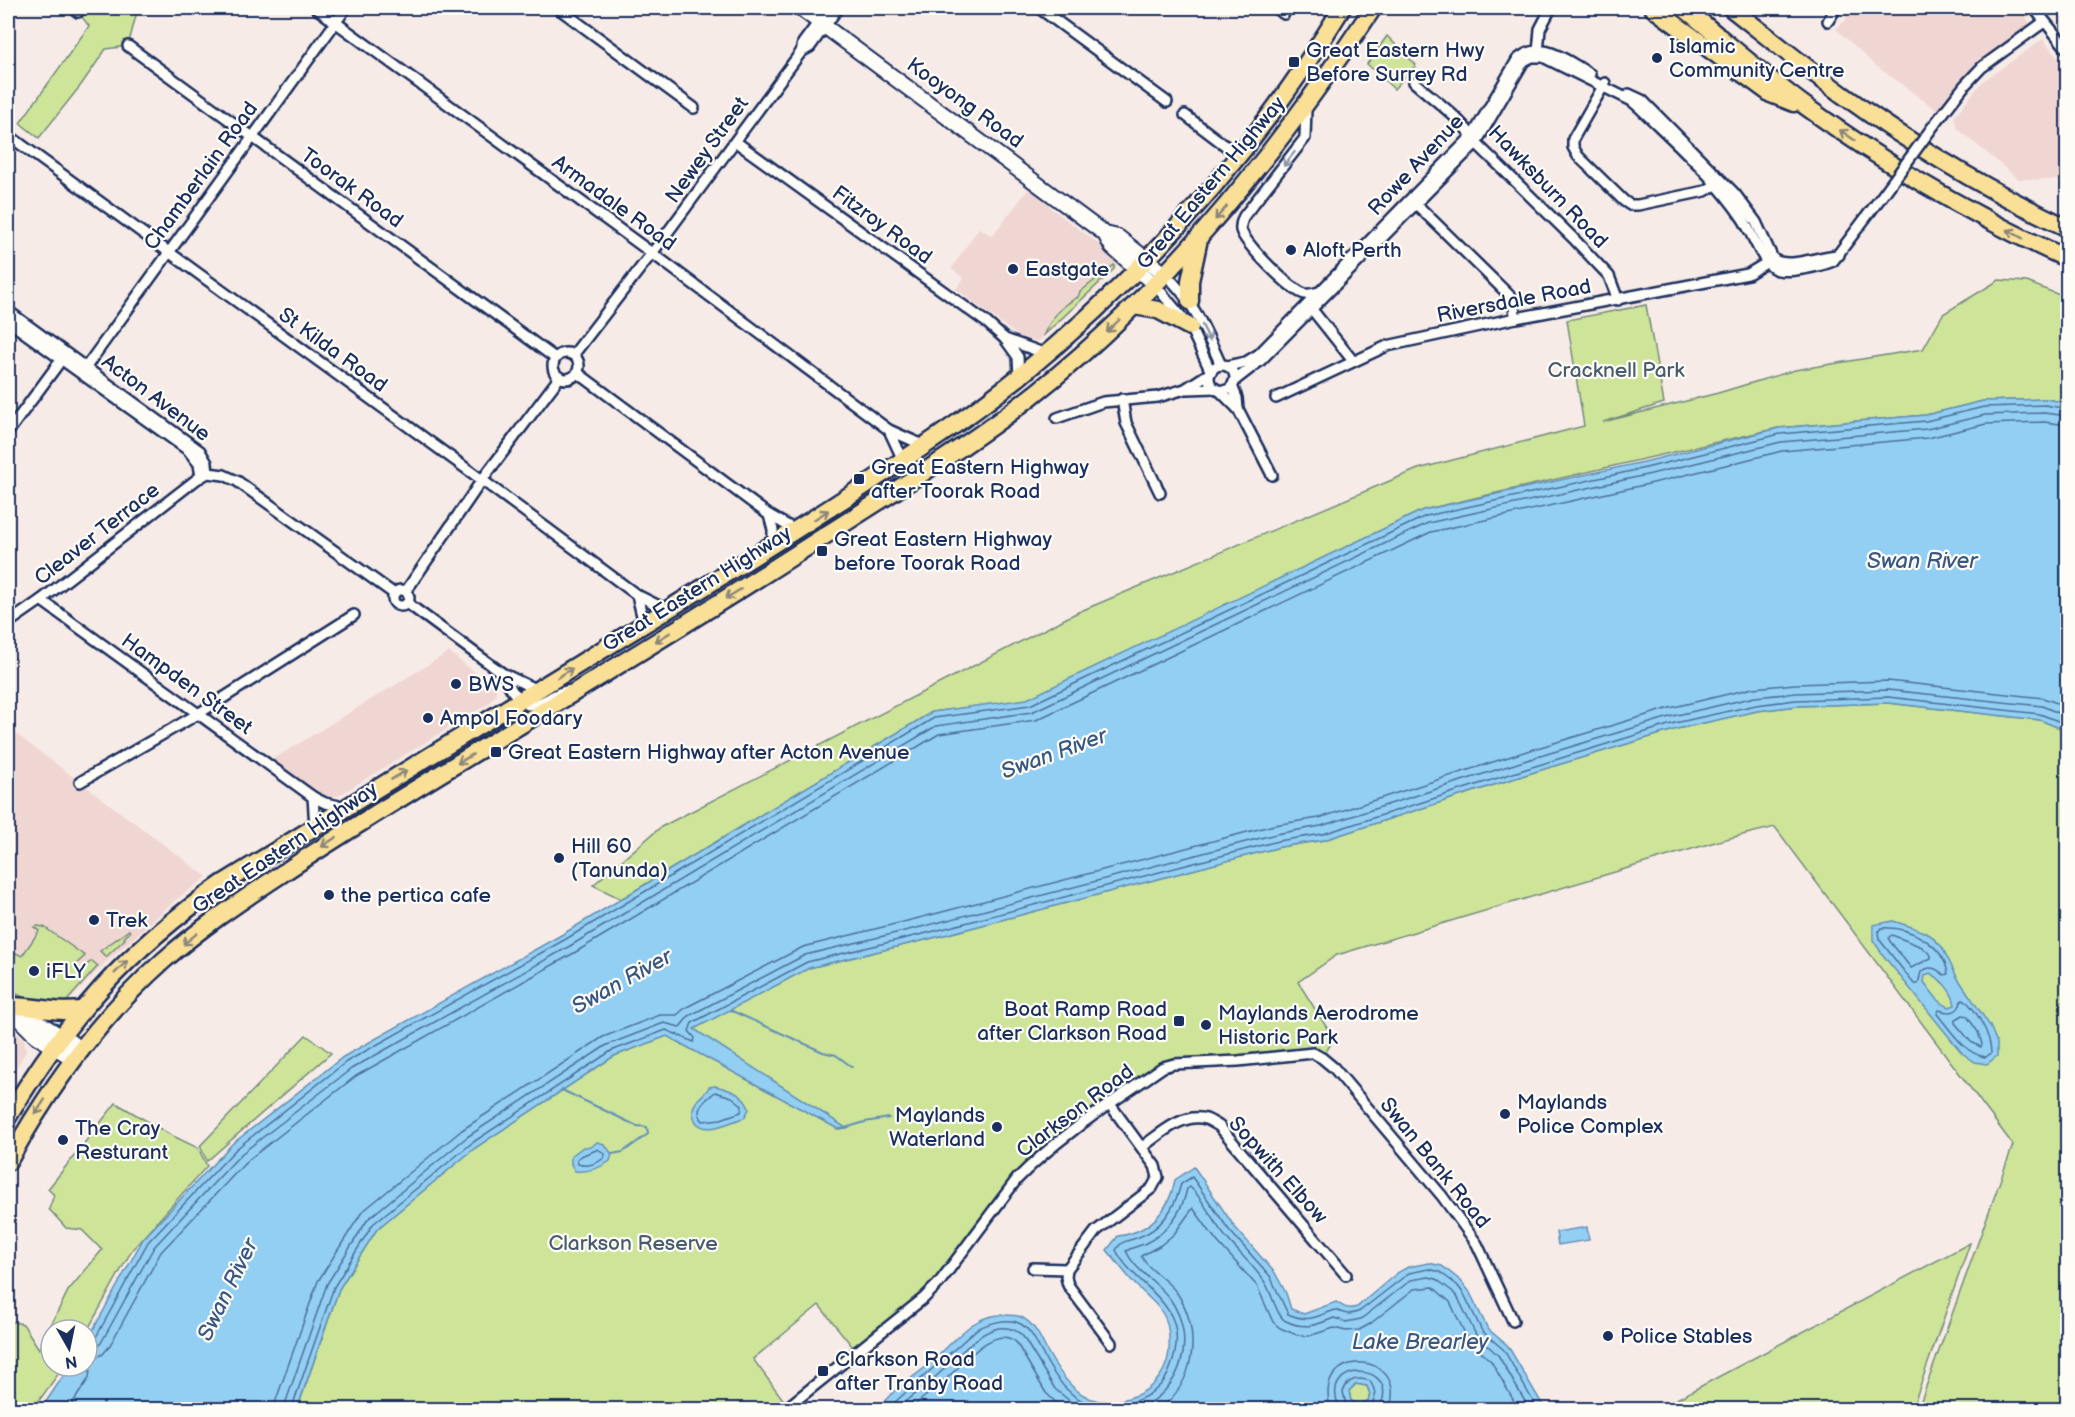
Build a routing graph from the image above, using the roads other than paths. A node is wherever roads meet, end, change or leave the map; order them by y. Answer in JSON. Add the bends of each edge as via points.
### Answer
{"nodes":[{"id":1,"x":316,"y":8,"type":"edge"},
{"id":2,"x":346,"y":8,"type":"edge"},
{"id":3,"x":558,"y":8,"type":"edge"},
{"id":4,"x":800,"y":8,"type":"edge"},
{"id":5,"x":829,"y":8,"type":"edge"},
{"id":6,"x":838,"y":8,"type":"edge"},
{"id":7,"x":1039,"y":8,"type":"edge"},
{"id":8,"x":1275,"y":8,"type":"edge"},
{"id":9,"x":1342,"y":8,"type":"edge"},
{"id":10,"x":1373,"y":8,"type":"edge"},
{"id":11,"x":1551,"y":8,"type":"edge"},
{"id":12,"x":1653,"y":8,"type":"edge"},
{"id":13,"x":1684,"y":8,"type":"edge"},
{"id":14,"x":1836,"y":8,"type":"edge"},
{"id":15,"x":2034,"y":8,"type":"edge"},
{"id":16,"x":1735,"y":10,"type":"edge"},
{"id":17,"x":1284,"y":15,"type":"dead end"},
{"id":18,"x":335,"y":21,"type":"junction"},
{"id":19,"x":1828,"y":21,"type":"dead end"},
{"id":20,"x":2044,"y":22,"type":"junction"},
{"id":21,"x":822,"y":24,"type":"junction"},
{"id":22,"x":128,"y":46,"type":"dead end"},
{"id":23,"x":2067,"y":50,"type":"edge"},
{"id":24,"x":1538,"y":53,"type":"junction"},
{"id":25,"x":1414,"y":82,"type":"dead end"},
{"id":26,"x":1604,"y":85,"type":"junction"},
{"id":27,"x":1167,"y":102,"type":"dead end"},
{"id":28,"x":1306,"y":106,"type":"junction"},
{"id":29,"x":1806,"y":107,"type":"junction"},
{"id":30,"x":694,"y":108,"type":"dead end"},
{"id":31,"x":1185,"y":115,"type":"dead end"},
{"id":32,"x":8,"y":135,"type":"edge"},
{"id":33,"x":251,"y":137,"type":"junction"},
{"id":34,"x":1474,"y":139,"type":"junction"},
{"id":35,"x":736,"y":142,"type":"junction"},
{"id":36,"x":1239,"y":156,"type":"junction"},
{"id":37,"x":1720,"y":183,"type":"junction"},
{"id":38,"x":1414,"y":202,"type":"junction"},
{"id":39,"x":2067,"y":228,"type":"edge"},
{"id":40,"x":1199,"y":238,"type":"junction"},
{"id":41,"x":168,"y":252,"type":"junction"},
{"id":42,"x":652,"y":253,"type":"junction"},
{"id":43,"x":2067,"y":259,"type":"edge"},
{"id":44,"x":1770,"y":261,"type":"junction"},
{"id":45,"x":1142,"y":263,"type":"junction"},
{"id":46,"x":1160,"y":279,"type":"junction"},
{"id":47,"x":1319,"y":292,"type":"junction"},
{"id":48,"x":1618,"y":300,"type":"junction"},
{"id":49,"x":1190,"y":301,"type":"junction"},
{"id":50,"x":1134,"y":306,"type":"junction"},
{"id":51,"x":1310,"y":306,"type":"junction"},
{"id":52,"x":8,"y":311,"type":"edge"},
{"id":53,"x":1516,"y":318,"type":"junction"},
{"id":54,"x":8,"y":321,"type":"edge"},
{"id":55,"x":1190,"y":327,"type":"junction"},
{"id":56,"x":1005,"y":339,"type":"junction"},
{"id":57,"x":574,"y":354,"type":"junction"},
{"id":58,"x":1046,"y":354,"type":"junction"},
{"id":59,"x":63,"y":357,"type":"junction"},
{"id":60,"x":555,"y":358,"type":"junction"},
{"id":61,"x":1353,"y":361,"type":"junction"},
{"id":62,"x":1224,"y":366,"type":"junction"},
{"id":63,"x":86,"y":367,"type":"junction"},
{"id":64,"x":1211,"y":372,"type":"junction"},
{"id":65,"x":578,"y":373,"type":"junction"},
{"id":66,"x":1019,"y":377,"type":"junction"},
{"id":67,"x":559,"y":378,"type":"junction"},
{"id":68,"x":1233,"y":383,"type":"junction"},
{"id":69,"x":1185,"y":389,"type":"junction"},
{"id":70,"x":1217,"y":389,"type":"junction"},
{"id":71,"x":1275,"y":398,"type":"dead end"},
{"id":72,"x":1122,"y":399,"type":"junction"},
{"id":73,"x":1238,"y":409,"type":"junction"},
{"id":74,"x":1057,"y":418,"type":"dead end"},
{"id":75,"x":889,"y":430,"type":"junction"},
{"id":76,"x":8,"y":432,"type":"edge"},
{"id":77,"x":925,"y":446,"type":"junction"},
{"id":78,"x":903,"y":460,"type":"junction"},
{"id":79,"x":205,"y":475,"type":"junction"},
{"id":80,"x":1272,"y":475,"type":"dead end"},
{"id":81,"x":482,"y":480,"type":"junction"},
{"id":82,"x":1160,"y":493,"type":"dead end"},
{"id":83,"x":769,"y":515,"type":"junction"},
{"id":84,"x":797,"y":531,"type":"junction"},
{"id":85,"x":773,"y":545,"type":"junction"},
{"id":86,"x":406,"y":591,"type":"junction"},
{"id":87,"x":393,"y":593,"type":"junction"},
{"id":88,"x":637,"y":595,"type":"junction"},
{"id":89,"x":41,"y":600,"type":"junction"},
{"id":90,"x":407,"y":603,"type":"junction"},
{"id":91,"x":668,"y":610,"type":"junction"},
{"id":92,"x":354,"y":615,"type":"dead end"},
{"id":93,"x":8,"y":623,"type":"edge"},
{"id":94,"x":644,"y":624,"type":"junction"},
{"id":95,"x":502,"y":674,"type":"junction"},
{"id":96,"x":537,"y":690,"type":"junction"},
{"id":97,"x":577,"y":690,"type":"junction"},
{"id":98,"x":521,"y":700,"type":"junction"},
{"id":99,"x":198,"y":714,"type":"junction"},
{"id":100,"x":80,"y":782,"type":"dead end"},
{"id":101,"x":313,"y":797,"type":"junction"},
{"id":102,"x":346,"y":808,"type":"junction"},
{"id":103,"x":315,"y":827,"type":"junction"},
{"id":104,"x":8,"y":1006,"type":"edge"},
{"id":105,"x":81,"y":1011,"type":"junction"},
{"id":106,"x":57,"y":1041,"type":"junction"},
{"id":107,"x":78,"y":1054,"type":"junction"},
{"id":108,"x":1334,"y":1068,"type":"joint"},
{"id":109,"x":1109,"y":1103,"type":"junction"},
{"id":110,"x":8,"y":1117,"type":"edge"},
{"id":111,"x":1142,"y":1147,"type":"junction"},
{"id":112,"x":8,"y":1162,"type":"edge"},
{"id":113,"x":1033,"y":1268,"type":"dead end"},
{"id":114,"x":1067,"y":1269,"type":"junction"},
{"id":115,"x":1346,"y":1275,"type":"dead end"},
{"id":116,"x":1513,"y":1321,"type":"dead end"},
{"id":117,"x":1111,"y":1343,"type":"dead end"},
{"id":118,"x":784,"y":1410,"type":"edge"}],
"edges":[{"from":1,"to":18,"type":"street","name":"Armadale Road"},
{"from":2,"to":18,"type":"street","name":"Chamberlain Road"},
{"from":3,"to":30,"type":"street"},
{"from":4,"to":21,"type":"street","name":"Kooyong Road"},
{"from":5,"to":21,"type":"street","name":"Newey Street"},
{"from":6,"to":21,"type":"street","name":"Newey Street"},
{"from":7,"to":27,"type":"street"},
{"from":8,"to":17,"type":"street"},
{"from":9,"to":36,"type":"highway","name":"Great Eastern Highway","via":[[1290,88]]},
{"from":10,"to":28,"type":"highway","name":"Great Eastern Highway"},
{"from":11,"to":24,"type":"street","via":[[1540,29]]},
{"from":12,"to":29,"type":"highway","via":[[1772,94]]},
{"from":13,"to":29,"type":"highway"},
{"from":14,"to":19,"type":"street"},
{"from":15,"to":20,"type":"street"},
{"from":16,"to":39,"type":"highway","via":[[1894,130],[2018,205]]},
{"from":18,"to":33,"type":"street","name":"Chamberlain Road"},
{"from":18,"to":42,"type":"street","name":"Armadale Road"},
{"from":20,"to":23,"type":"street"},
{"from":20,"to":44,"type":"street","bridge":true,"via":[[1982,67],[1965,85],[1839,255],[1788,264]]},
{"from":21,"to":35,"type":"street","name":"Newey Street","via":[[803,43],[801,52]]},
{"from":21,"to":45,"type":"street","name":"Kooyong Road","via":[[1106,234],[1112,247]]},
{"from":22,"to":33,"type":"street","name":"Toorak Road"},
{"from":24,"to":26,"type":"street","via":[[1552,53]]},
{"from":24,"to":34,"type":"street","name":"Rowe Avenue","via":[[1524,61]]},
{"from":25,"to":34,"type":"street","name":"Hawksburn Road"},
{"from":26,"to":37,"type":"street","via":[[1642,100]]},
{"from":26,"to":37,"type":"street","via":[[1585,114],[1573,147],[1624,201],[1638,205]]},
{"from":28,"to":40,"type":"highway","name":"Great Eastern Highway","one_way":true},
{"from":28,"to":47,"type":"street","one_way":true,"via":[[1305,138],[1240,225],[1250,245],[1294,289],[1304,294]]},
{"from":43,"to":29,"type":"highway","one_way":true,"via":[[2021,238],[1882,158]]},
{"from":31,"to":36,"type":"street"},
{"from":32,"to":41,"type":"street","name":"St Kilda Road"},
{"from":33,"to":41,"type":"street","name":"Chamberlain Road"},
{"from":33,"to":60,"type":"street","name":"Toorak Road"},
{"from":34,"to":38,"type":"street","name":"Rowe Avenue"},
{"from":34,"to":48,"type":"street","name":"Hawksburn Road","via":[[1609,276]]},
{"from":35,"to":42,"type":"street","name":"Newey Street"},
{"from":35,"to":56,"type":"street","name":"Fitzroy Road"},
{"from":36,"to":45,"type":"highway","name":"Great Eastern Highway"},
{"from":37,"to":44,"type":"street","via":[[1756,222]]},
{"from":38,"to":47,"type":"street","name":"Rowe Avenue"},
{"from":38,"to":51,"type":"street","name":"Rowe Avenue"},
{"from":38,"to":53,"type":"street","via":[[1512,298]]},
{"from":40,"to":46,"type":"highway","name":"Great Eastern Highway"},
{"from":40,"to":49,"type":"highway"},
{"from":41,"to":63,"type":"street","name":"Chamberlain Road"},
{"from":41,"to":81,"type":"street","name":"St Kilda Road"},
{"from":42,"to":57,"type":"street","name":"Newey Street"},
{"from":42,"to":75,"type":"street","name":"Armadale Road"},
{"from":44,"to":48,"type":"street","name":"Riversdale Road","via":[[1748,274]]},
{"from":45,"to":46,"type":"street","name":"Kooyong Road"},
{"from":45,"to":58,"type":"highway","name":"Great Eastern Highway"},
{"from":46,"to":49,"type":"street","via":[[1181,288]]},
{"from":46,"to":50,"type":"highway","name":"Great Eastern Highway"},
{"from":46,"to":55,"type":"street"},
{"from":47,"to":51,"type":"street","name":"Rowe Avenue"},
{"from":48,"to":53,"type":"street","name":"Riversdale Road"},
{"from":49,"to":62,"type":"street","one_way":true},
{"from":50,"to":55,"type":"highway","via":[[1158,310]]},
{"from":50,"to":97,"type":"highway","name":"Great Eastern Highway","one_way":true,"via":[[1070,367],[1001,419],[896,491]]},
{"from":51,"to":61,"type":"street"},
{"from":51,"to":62,"type":"street","name":"Rowe Avenue","via":[[1259,354],[1246,362]]},
{"from":51,"to":68,"type":"street","name":"Rowe Avenue","via":[[1260,361]]},
{"from":52,"to":59,"type":"street","name":"Acton Avenue"},
{"from":53,"to":61,"type":"street","name":"Riversdale Road","via":[[1387,346]]},
{"from":54,"to":59,"type":"street","name":"Acton Avenue"},
{"from":55,"to":64,"type":"street"},
{"from":56,"to":58,"type":"street","name":"Fitzroy Road"},
{"from":56,"to":66,"type":"street","name":"Fitzroy Road","via":[[1018,357]]},
{"from":57,"to":60,"type":"street","via":[[566,352]]},
{"from":57,"to":65,"type":"street","via":[[580,365]]},
{"from":58,"to":66,"type":"highway","name":"Great Eastern Highway"},
{"from":59,"to":63,"type":"street","name":"Acton Avenue"},
{"from":59,"to":76,"type":"street"},
{"from":59,"to":79,"type":"street","name":"Acton Avenue","via":[[188,450]]},
{"from":60,"to":67,"type":"street","via":[[553,365]]},
{"from":61,"to":71,"type":"street","name":"Riversdale Road"},
{"from":62,"to":64,"type":"street"},
{"from":62,"to":68,"type":"street","via":[[1234,373]]},
{"from":63,"to":79,"type":"street","name":"Acton Avenue","via":[[200,451],[207,463]]},
{"from":64,"to":69,"type":"street"},
{"from":64,"to":70,"type":"street","via":[[1210,382]]},
{"from":65,"to":67,"type":"street","via":[[567,379]]},
{"from":65,"to":83,"type":"street"},
{"from":66,"to":77,"type":"highway","name":"Great Eastern Highway"},
{"from":67,"to":81,"type":"street"},
{"from":68,"to":70,"type":"street","via":[[1226,390]]},
{"from":68,"to":73,"type":"street"},
{"from":69,"to":70,"type":"street"},
{"from":69,"to":72,"type":"street","via":[[1158,397]]},
{"from":70,"to":73,"type":"street"},
{"from":72,"to":74,"type":"street"},
{"from":72,"to":82,"type":"street","via":[[1126,423]]},
{"from":73,"to":80,"type":"street"},
{"from":75,"to":77,"type":"street","name":"Armadale Road"},
{"from":75,"to":78,"type":"street","name":"Armadale Road"},
{"from":77,"to":78,"type":"highway","name":"Great Eastern Highway"},
{"from":84,"to":78,"type":"highway","name":"Great Eastern Highway","one_way":true},
{"from":79,"to":87,"type":"street","name":"Acton Avenue","via":[[224,475],[237,481]]},
{"from":79,"to":89,"type":"street","name":"Cleaver Terrace"},
{"from":81,"to":86,"type":"street"},
{"from":81,"to":88,"type":"street","name":"St Kilda Road"},
{"from":83,"to":84,"type":"street"},
{"from":83,"to":85,"type":"street"},
{"from":84,"to":85,"type":"highway","name":"Great Eastern Highway"},
{"from":85,"to":91,"type":"highway","name":"Great Eastern Highway"},
{"from":86,"to":87,"type":"street"},
{"from":86,"to":90,"type":"street","via":[[410,597]]},
{"from":87,"to":90,"type":"street","via":[[397,605]]},
{"from":88,"to":91,"type":"street","name":"St Kilda Road"},
{"from":88,"to":94,"type":"street"},
{"from":89,"to":93,"type":"street","name":"Cleaver Terrace"},
{"from":89,"to":99,"type":"street","name":"Hampden Street"},
{"from":90,"to":95,"type":"street"},
{"from":91,"to":94,"type":"highway","name":"Great Eastern Highway"},
{"from":92,"to":99,"type":"street"},
{"from":96,"to":94,"type":"highway","name":"Great Eastern Highway","one_way":true},
{"from":95,"to":96,"type":"street"},
{"from":95,"to":98,"type":"street"},
{"from":96,"to":98,"type":"highway","name":"Great Eastern Highway"},
{"from":97,"to":98,"type":"street","via":[[561,690],[534,705]]},
{"from":97,"to":107,"type":"highway","name":"Great Eastern Highway","one_way":true,"via":[[334,839],[237,904],[162,962]]},
{"from":102,"to":98,"type":"highway","name":"Great Eastern Highway","one_way":true},
{"from":99,"to":100,"type":"street"},
{"from":99,"to":101,"type":"street","name":"Hampden Street"},
{"from":101,"to":102,"type":"street","name":"Hampden Street"},
{"from":101,"to":103,"type":"street"},
{"from":102,"to":103,"type":"highway","name":"Great Eastern Highway"},
{"from":105,"to":103,"type":"highway","name":"Great Eastern Highway","one_way":true,"via":[[142,947],[193,904]]},
{"from":104,"to":105,"type":"highway","via":[[25,1005],[65,1013]]},
{"from":104,"to":106,"type":"street","via":[[36,1036]]},
{"from":105,"to":106,"type":"highway","name":"Great Eastern Highway"},
{"from":106,"to":107,"type":"street"},
{"from":106,"to":110,"type":"highway","name":"Great Eastern Highway"},
{"from":107,"to":112,"type":"highway","name":"Great Eastern Highway","one_way":true,"via":[[38,1110]]},
{"from":108,"to":109,"type":"street","name":"Clarkson Road","via":[[1313,1053],[1173,1064],[1163,1066]]},
{"from":108,"to":116,"type":"street","name":"Swan Bank Road","via":[[1442,1196],[1477,1244]]},
{"from":109,"to":111,"type":"street"},
{"from":109,"to":118,"type":"street","name":"Clarkson Road","via":[[1031,1164],[924,1298]]},
{"from":111,"to":114,"type":"street","via":[[1158,1176],[1152,1188],[1096,1231]]},
{"from":111,"to":115,"type":"street","name":"Sopwith Elbow","via":[[1185,1119],[1205,1119],[1219,1126]]},
{"from":113,"to":114,"type":"street"},
{"from":114,"to":117,"type":"street","via":[[1068,1285]]}]}
